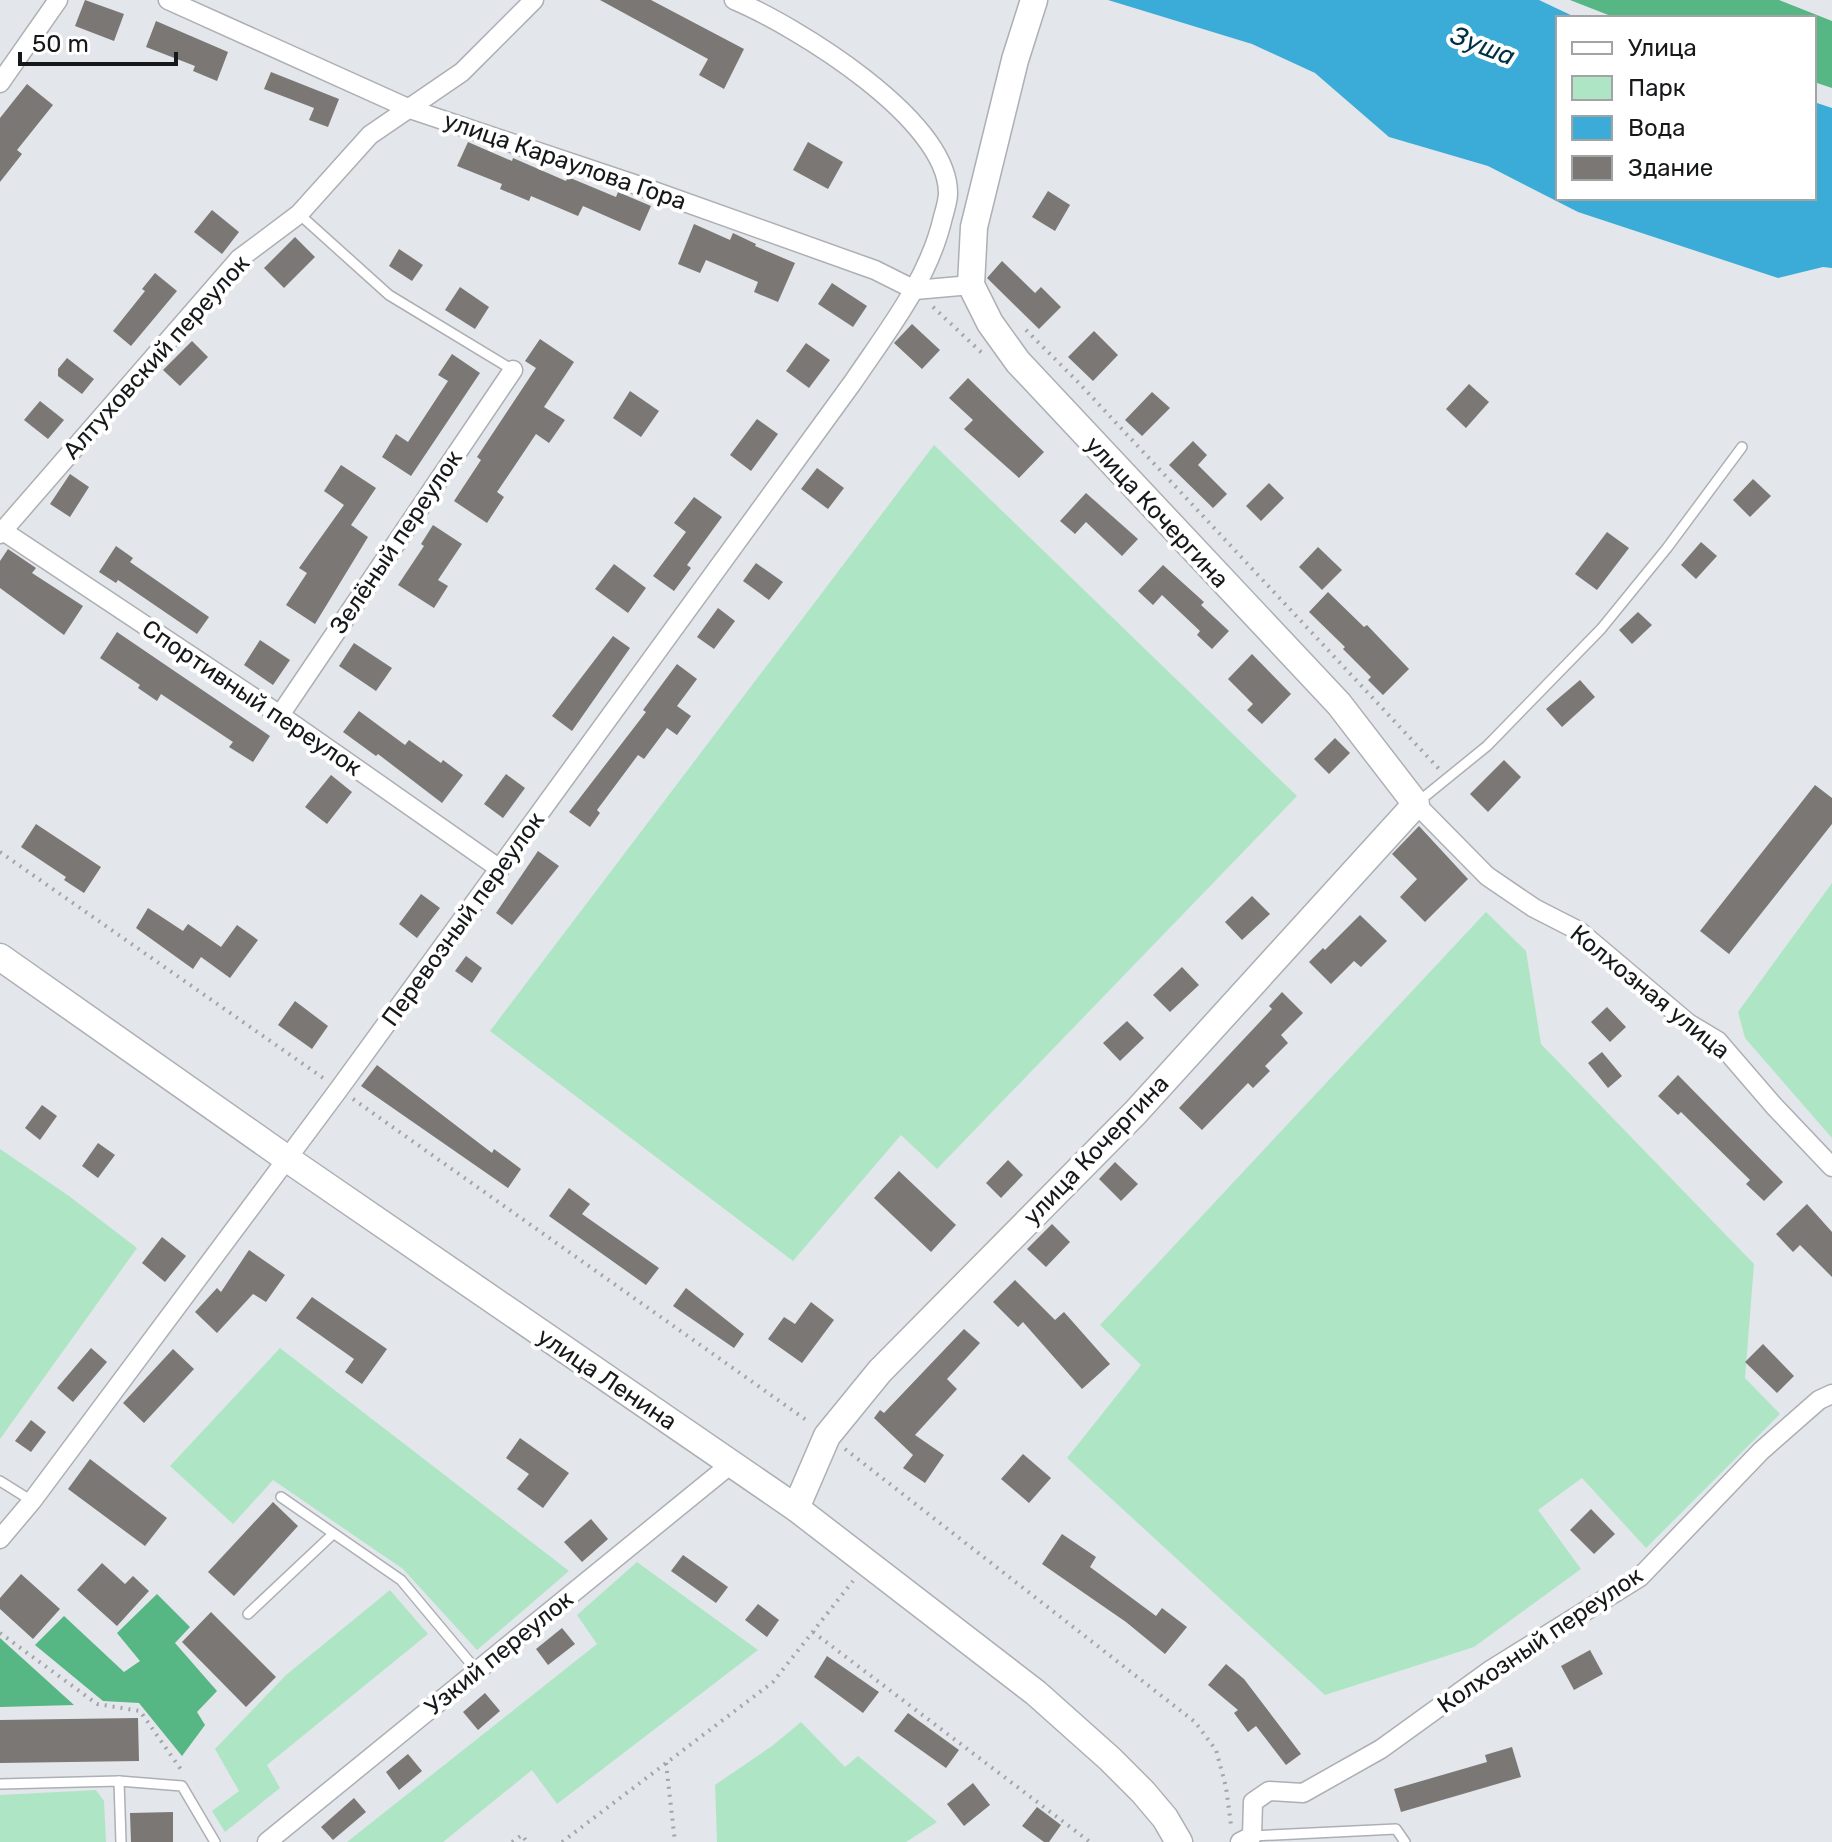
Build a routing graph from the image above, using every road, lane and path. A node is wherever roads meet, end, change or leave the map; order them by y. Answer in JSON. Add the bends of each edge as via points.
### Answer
{"nodes":[{"id":1,"x":58,"y":0,"type":"edge"},
{"id":2,"x":168,"y":0,"type":"edge"},
{"id":3,"x":534,"y":0,"type":"edge"},
{"id":4,"x":734,"y":0,"type":"edge"},
{"id":5,"x":1034,"y":0,"type":"edge"},
{"id":6,"x":0,"y":83,"type":"edge"},
{"id":7,"x":410,"y":109,"type":"junction"},
{"id":8,"x":299,"y":214,"type":"junction"},
{"id":9,"x":971,"y":285,"type":"junction"},
{"id":10,"x":915,"y":290,"type":"junction"},
{"id":11,"x":1025,"y":329,"type":"dead end"},
{"id":12,"x":513,"y":370,"type":"joint"},
{"id":13,"x":1742,"y":447,"type":"dead end"},
{"id":14,"x":1,"y":532,"type":"edge"},
{"id":15,"x":280,"y":715,"type":"junction"},
{"id":16,"x":1448,"y":779,"type":"junction"},
{"id":17,"x":1416,"y":804,"type":"junction"},
{"id":18,"x":0,"y":852,"type":"edge"},
{"id":19,"x":500,"y":869,"type":"junction"},
{"id":20,"x":0,"y":957,"type":"edge"},
{"id":21,"x":339,"y":1089,"type":"junction"},
{"id":22,"x":286,"y":1158,"type":"junction"},
{"id":23,"x":1832,"y":1167,"type":"edge"},
{"id":24,"x":1832,"y":1394,"type":"edge"},
{"id":25,"x":731,"y":1464,"type":"junction"},
{"id":26,"x":0,"y":1481,"type":"edge"},
{"id":27,"x":281,"y":1497,"type":"dead end"},
{"id":28,"x":32,"y":1501,"type":"junction"},
{"id":29,"x":796,"y":1508,"type":"junction"},
{"id":30,"x":333,"y":1534,"type":"junction"},
{"id":31,"x":0,"y":1539,"type":"edge"},
{"id":32,"x":868,"y":1563,"type":"junction"},
{"id":33,"x":248,"y":1614,"type":"dead end"},
{"id":34,"x":813,"y":1632,"type":"junction"},
{"id":35,"x":0,"y":1633,"type":"edge"},
{"id":36,"x":477,"y":1671,"type":"junction"},
{"id":37,"x":666,"y":1763,"type":"junction"},
{"id":38,"x":119,"y":1781,"type":"junction"},
{"id":39,"x":0,"y":1784,"type":"edge"},
{"id":40,"x":182,"y":1786,"type":"junction"},
{"id":41,"x":1246,"y":1839,"type":"edge"},
{"id":42,"x":121,"y":1842,"type":"edge"},
{"id":43,"x":215,"y":1842,"type":"edge"},
{"id":44,"x":267,"y":1842,"type":"edge"},
{"id":45,"x":512,"y":1842,"type":"edge"},
{"id":46,"x":527,"y":1842,"type":"edge"},
{"id":47,"x":562,"y":1842,"type":"edge"},
{"id":48,"x":675,"y":1842,"type":"edge"},
{"id":49,"x":1090,"y":1842,"type":"edge"},
{"id":50,"x":1179,"y":1842,"type":"edge"},
{"id":51,"x":1405,"y":1842,"type":"edge"}],
"edges":[{"from":1,"to":6,"type":"street"},
{"from":2,"to":7,"type":"street","name":"улица Караулова Гора"},
{"from":3,"to":7,"type":"street","name":"Алтуховский переулок","via":[[462,72]]},
{"from":4,"to":10,"type":"street","name":"Перевозный переулок","via":[[766,13],[889,99],[921,129],[939,157],[948,193],[939,236]]},
{"from":5,"to":9,"type":"main road","via":[[974,227]]},
{"from":7,"to":8,"type":"street","name":"Алтуховский переулок","via":[[370,135]]},
{"from":7,"to":10,"type":"street","name":"улица Караулова Гора","via":[[861,265]]},
{"from":8,"to":12,"type":"lane","via":[[389,295]]},
{"from":8,"to":14,"type":"street","name":"Алтуховский переулок","via":[[239,259]]},
{"from":9,"to":10,"type":"street","name":"улица Караулова Гора"},
{"from":9,"to":17,"type":"main road","name":"улица Кочергина","via":[[1018,362],[1339,704]]},
{"from":10,"to":19,"type":"street","name":"Перевозный переулок"},
{"from":11,"to":16,"type":"path"},
{"from":12,"to":15,"type":"street","name":"Зелёный переулок"},
{"from":13,"to":16,"type":"lane","name":"улица Кочергина","via":[[1601,629]]},
{"from":14,"to":15,"type":"street","name":"Спортивный переулок"},
{"from":15,"to":19,"type":"street","name":"Спортивный переулок"},
{"from":16,"to":17,"type":"lane","name":"улица Кочергина"},
{"from":17,"to":23,"type":"street","name":"Колхозная улица","via":[[1487,876],[1579,931],[1688,1023],[1718,1041]]},
{"from":17,"to":29,"type":"main road","name":"улица Кочергина","via":[[1135,1113],[880,1371],[827,1436]]},
{"from":18,"to":21,"type":"path"},
{"from":19,"to":21,"type":"street","name":"Перевозный переулок"},
{"from":20,"to":22,"type":"main road","name":"улица Ленина"},
{"from":21,"to":22,"type":"street","name":"Перевозный переулок"},
{"from":22,"to":25,"type":"main road","name":"улица Ленина"},
{"from":22,"to":28,"type":"street","name":"Перевозный переулок"},
{"from":24,"to":41,"type":"street","name":"Колхозный переулок","via":[[1761,1451],[1640,1577],[1489,1671],[1381,1749],[1303,1793],[1269,1791],[1253,1802]]},
{"from":25,"to":29,"type":"main road","name":"улица Ленина"},
{"from":25,"to":36,"type":"street","name":"Узкий переулок"},
{"from":26,"to":28,"type":"lane"},
{"from":27,"to":30,"type":"lane"},
{"from":28,"to":31,"type":"street","name":"Перевозный переулок"},
{"from":29,"to":32,"type":"main road","name":"улица Ленина"},
{"from":30,"to":33,"type":"lane"},
{"from":30,"to":36,"type":"lane","via":[[401,1580]]},
{"from":32,"to":34,"type":"path"},
{"from":32,"to":50,"type":"main road","name":"улица Ленина","via":[[1036,1693],[1110,1759],[1165,1818]]},
{"from":34,"to":37,"type":"path","via":[[773,1682]]},
{"from":34,"to":49,"type":"path"},
{"from":35,"to":40,"type":"path","via":[[97,1704],[140,1711],[182,1769]]},
{"from":36,"to":44,"type":"street","name":"Узкий переулок"},
{"from":37,"to":47,"type":"path"},
{"from":37,"to":48,"type":"path"},
{"from":38,"to":39,"type":"lane"},
{"from":38,"to":40,"type":"lane"},
{"from":38,"to":42,"type":"lane"},
{"from":40,"to":43,"type":"lane"},
{"from":41,"to":51,"type":"lane","via":[[1396,1829]]},
{"from":45,"to":46,"type":"path","via":[[522,1835]]}]}
